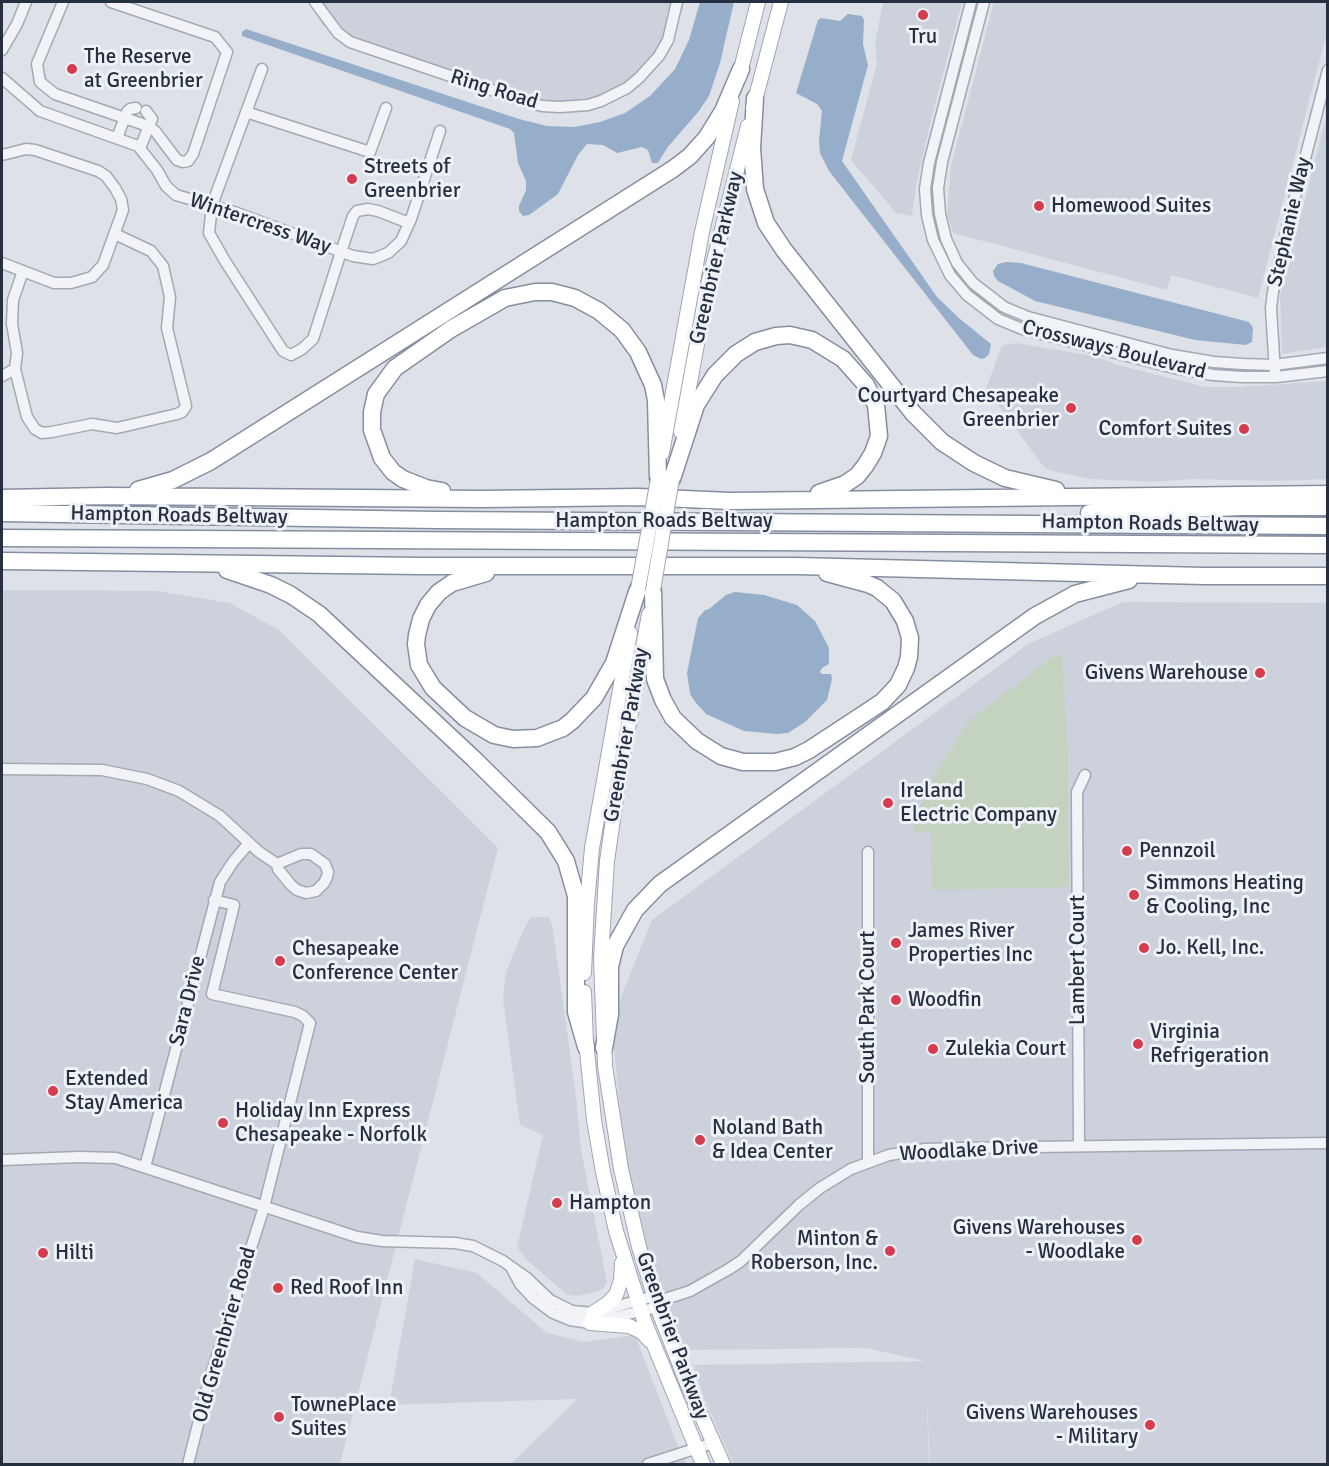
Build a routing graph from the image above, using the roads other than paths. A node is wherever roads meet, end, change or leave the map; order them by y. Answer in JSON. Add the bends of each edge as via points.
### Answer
{"nodes":[{"id":1,"x":26,"y":2,"type":"edge"},
{"id":2,"x":63,"y":2,"type":"edge"},
{"id":3,"x":111,"y":2,"type":"edge"},
{"id":4,"x":315,"y":2,"type":"edge"},
{"id":5,"x":677,"y":2,"type":"edge"},
{"id":6,"x":758,"y":2,"type":"edge"},
{"id":7,"x":781,"y":2,"type":"edge"},
{"id":8,"x":971,"y":2,"type":"edge"},
{"id":9,"x":984,"y":2,"type":"edge"},
{"id":10,"x":2,"y":50,"type":"edge"},
{"id":11,"x":262,"y":69,"type":"dead end"},
{"id":12,"x":741,"y":69,"type":"junction"},
{"id":13,"x":1328,"y":70,"type":"edge"},
{"id":14,"x":2,"y":78,"type":"edge"},
{"id":15,"x":755,"y":98,"type":"junction"},
{"id":16,"x":386,"y":108,"type":"dead end"},
{"id":17,"x":246,"y":112,"type":"junction"},
{"id":18,"x":125,"y":118,"type":"junction"},
{"id":19,"x":148,"y":126,"type":"junction"},
{"id":20,"x":440,"y":132,"type":"dead end"},
{"id":21,"x":117,"y":138,"type":"junction"},
{"id":22,"x":140,"y":148,"type":"junction"},
{"id":23,"x":2,"y":155,"type":"edge"},
{"id":24,"x":212,"y":206,"type":"junction"},
{"id":25,"x":409,"y":223,"type":"junction"},
{"id":26,"x":115,"y":234,"type":"junction"},
{"id":27,"x":341,"y":252,"type":"junction"},
{"id":28,"x":2,"y":263,"type":"edge"},
{"id":29,"x":23,"y":272,"type":"junction"},
{"id":30,"x":1328,"y":358,"type":"edge"},
{"id":31,"x":1274,"y":364,"type":"junction"},
{"id":32,"x":15,"y":369,"type":"junction"},
{"id":33,"x":1328,"y":371,"type":"edge"},
{"id":34,"x":2,"y":376,"type":"edge"},
{"id":35,"x":1276,"y":377,"type":"junction"},
{"id":36,"x":665,"y":479,"type":"junction"},
{"id":37,"x":1328,"y":494,"type":"edge"},
{"id":38,"x":82,"y":496,"type":"junction"},
{"id":39,"x":1123,"y":497,"type":"junction"},
{"id":40,"x":2,"y":498,"type":"edge"},
{"id":41,"x":515,"y":498,"type":"junction"},
{"id":42,"x":730,"y":501,"type":"junction"},
{"id":43,"x":1328,"y":507,"type":"edge"},
{"id":44,"x":2,"y":513,"type":"edge"},
{"id":45,"x":48,"y":514,"type":"junction"},
{"id":46,"x":1024,"y":523,"type":"junction"},
{"id":47,"x":1328,"y":526,"type":"edge"},
{"id":48,"x":1328,"y":533,"type":"edge"},
{"id":49,"x":2,"y":538,"type":"edge"},
{"id":50,"x":1328,"y":545,"type":"edge"},
{"id":51,"x":2,"y":548,"type":"edge"},
{"id":52,"x":1328,"y":555,"type":"edge"},
{"id":53,"x":2,"y":561,"type":"edge"},
{"id":54,"x":176,"y":564,"type":"junction"},
{"id":55,"x":519,"y":566,"type":"junction"},
{"id":56,"x":797,"y":566,"type":"junction"},
{"id":57,"x":1204,"y":576,"type":"junction"},
{"id":58,"x":1328,"y":576,"type":"edge"},
{"id":59,"x":645,"y":589,"type":"junction"},
{"id":60,"x":2,"y":769,"type":"edge"},
{"id":61,"x":1084,"y":775,"type":"dead end"},
{"id":62,"x":249,"y":843,"type":"junction"},
{"id":63,"x":867,"y":852,"type":"dead end"},
{"id":64,"x":277,"y":864,"type":"junction"},
{"id":65,"x":214,"y":900,"type":"junction"},
{"id":66,"x":586,"y":1047,"type":"junction"},
{"id":67,"x":604,"y":1048,"type":"junction"},
{"id":68,"x":1328,"y":1143,"type":"edge"},
{"id":69,"x":1079,"y":1146,"type":"junction"},
{"id":70,"x":2,"y":1160,"type":"edge"},
{"id":71,"x":868,"y":1162,"type":"junction"},
{"id":72,"x":145,"y":1167,"type":"junction"},
{"id":73,"x":264,"y":1207,"type":"junction"},
{"id":74,"x":622,"y":1252,"type":"junction"},
{"id":75,"x":656,"y":1302,"type":"junction"},
{"id":76,"x":639,"y":1307,"type":"junction"},
{"id":77,"x":592,"y":1318,"type":"junction"},
{"id":78,"x":652,"y":1342,"type":"junction"},
{"id":79,"x":713,"y":1443,"type":"junction"},
{"id":80,"x":696,"y":1449,"type":"junction"},
{"id":81,"x":188,"y":1464,"type":"edge"},
{"id":82,"x":648,"y":1464,"type":"edge"},
{"id":83,"x":703,"y":1464,"type":"edge"},
{"id":84,"x":723,"y":1464,"type":"edge"}],
"edges":[{"from":1,"to":10,"type":"street"},
{"from":2,"to":18,"type":"street","via":[[37,64],[40,82],[55,94]]},
{"from":3,"to":19,"type":"street","via":[[215,37],[227,52],[188,161],[177,160]]},
{"from":4,"to":5,"type":"street","name":"Ring Road","via":[[338,33],[350,42],[524,101],[560,107],[601,101],[639,78],[668,40]]},
{"from":6,"to":12,"type":"main road","name":"Greenbrier Parkway"},
{"from":7,"to":15,"type":"main road","name":"Greenbrier Parkway"},
{"from":8,"to":35,"type":"street","name":"Crossways Boulevard","via":[[925,189],[933,240],[958,285],[987,312],[1029,331],[1174,368],[1226,376]]},
{"from":9,"to":31,"type":"street","name":"Crossways Boulevard","via":[[938,188],[944,233],[965,274],[1004,307],[1040,321],[1192,359]]},
{"from":11,"to":17,"type":"street"},
{"from":12,"to":36,"type":"main road","name":"Greenbrier Parkway","via":[[702,232]]},
{"from":12,"to":38,"type":"highway","via":[[707,137],[673,169],[192,471],[136,491]]},
{"from":13,"to":31,"type":"street","name":"Stephanie Way","via":[[1272,292]]},
{"from":14,"to":21,"type":"street","via":[[40,111]]},
{"from":15,"to":36,"type":"main road","name":"Greenbrier Parkway"},
{"from":15,"to":39,"type":"highway","via":[[753,177],[766,223],[921,422],[958,453],[1005,478],[1049,489]]},
{"from":16,"to":17,"type":"street","via":[[370,152]]},
{"from":17,"to":24,"type":"street"},
{"from":18,"to":19,"type":"street"},
{"from":18,"to":19,"type":"street","via":[[130,109],[141,110],[152,119]]},
{"from":18,"to":21,"type":"street"},
{"from":19,"to":22,"type":"street"},
{"from":20,"to":25,"type":"street","name":"Wintercress Way"},
{"from":21,"to":22,"type":"street"},
{"from":22,"to":24,"type":"street","name":"Wintercress Way","via":[[176,195]]},
{"from":23,"to":26,"type":"street","via":[[35,150],[106,176],[121,199],[123,210]]},
{"from":24,"to":27,"type":"street","name":"Wintercress Way"},
{"from":24,"to":27,"type":"street","via":[[209,233],[278,346],[287,354],[309,344],[315,335]]},
{"from":25,"to":27,"type":"street","name":"Wintercress Way","via":[[401,241],[388,254],[373,259]]},
{"from":25,"to":27,"type":"street","via":[[378,211],[357,211]]},
{"from":26,"to":29,"type":"street","via":[[103,265],[92,277],[62,284]]},
{"from":26,"to":32,"type":"street","via":[[151,250],[163,266],[170,297],[167,328],[185,408],[177,414],[117,428],[92,424],[42,433],[33,428],[27,417]]},
{"from":28,"to":29,"type":"street"},
{"from":29,"to":32,"type":"street","via":[[11,312],[17,353]]},
{"from":30,"to":31,"type":"street","name":"Crossways Boulevard"},
{"from":31,"to":35,"type":"street","name":"Stephanie Way"},
{"from":32,"to":34,"type":"street"},
{"from":33,"to":35,"type":"street","name":"Crossways Boulevard"},
{"from":36,"to":41,"type":"highway","via":[[656,400],[646,367],[632,343],[615,323],[582,301],[552,292],[527,293],[483,309],[395,368],[376,394],[372,412],[377,447],[398,476],[438,490]]},
{"from":36,"to":42,"type":"highway","via":[[701,396],[730,359],[755,342],[776,336],[790,335],[824,345],[848,364],[870,391],[879,429],[873,453],[857,476],[828,491]]},
{"from":36,"to":59,"type":"main road","name":"Greenbrier Parkway","bridge":true},
{"from":37,"to":39,"type":"highway"},
{"from":38,"to":40,"type":"highway"},
{"from":38,"to":41,"type":"highway"},
{"from":39,"to":42,"type":"highway"},
{"from":41,"to":42,"type":"highway"},
{"from":43,"to":46,"type":"highway","via":[[1050,514]]},
{"from":44,"to":45,"type":"highway","name":"Hampton Roads Beltway"},
{"from":45,"to":46,"type":"highway","name":"Hampton Roads Beltway"},
{"from":45,"to":48,"type":"highway","via":[[119,525],[207,528]]},
{"from":46,"to":47,"type":"highway","name":"Hampton Roads Beltway"},
{"from":49,"to":50,"type":"highway"},
{"from":51,"to":52,"type":"highway","name":"Hampton Roads Beltway"},
{"from":53,"to":54,"type":"highway"},
{"from":54,"to":55,"type":"highway"},
{"from":54,"to":66,"type":"highway","via":[[257,579],[319,614],[548,832],[566,861],[576,896],[576,1012]]},
{"from":55,"to":56,"type":"highway"},
{"from":55,"to":59,"type":"highway","via":[[463,578],[444,588],[428,605],[417,635],[419,665],[433,688],[465,718],[499,737],[545,736],[563,728],[583,711],[608,676]]},
{"from":56,"to":57,"type":"highway"},
{"from":56,"to":59,"type":"highway","via":[[867,584],[887,595],[905,621],[910,638],[909,657],[902,678],[882,702],[801,754],[775,762],[743,762],[722,756],[697,741],[674,718],[655,679]]},
{"from":57,"to":58,"type":"highway"},
{"from":57,"to":67,"type":"highway","via":[[1112,583],[1053,605],[660,884],[635,910],[615,946]]},
{"from":59,"to":66,"type":"main road","name":"Greenbrier Parkway","via":[[598,811],[589,876],[584,961]]},
{"from":59,"to":67,"type":"main road","name":"Greenbrier Parkway","via":[[607,861],[601,958]]},
{"from":60,"to":62,"type":"street","via":[[102,770],[147,779],[199,801]]},
{"from":61,"to":69,"type":"street","name":"Lambert Court","via":[[1077,792]]},
{"from":62,"to":64,"type":"street"},
{"from":62,"to":65,"type":"street","name":"Sara Drive","via":[[224,875]]},
{"from":63,"to":71,"type":"street","name":"South Park Court"},
{"from":64,"to":64,"type":"street","via":[[291,885],[302,892],[316,891],[327,877],[325,864],[311,854]]},
{"from":65,"to":72,"type":"street","name":"Sara Drive"},
{"from":65,"to":73,"type":"street","name":"Old Greenbrier Road","via":[[234,905],[212,994],[295,1012],[310,1023]]},
{"from":66,"to":74,"type":"main road","name":"Greenbrier Parkway","via":[[603,1172]]},
{"from":67,"to":75,"type":"main road","name":"Greenbrier Parkway","via":[[621,1169]]},
{"from":68,"to":69,"type":"street","name":"Woodlake Drive"},
{"from":69,"to":71,"type":"street","name":"Woodlake Drive","via":[[929,1149]]},
{"from":70,"to":72,"type":"street","name":"Woodlake Drive","via":[[98,1156]]},
{"from":71,"to":75,"type":"street","name":"Woodlake Drive","via":[[820,1188],[729,1269],[690,1291]]},
{"from":72,"to":73,"type":"street","name":"Woodlake Drive"},
{"from":73,"to":77,"type":"street","name":"Woodlake Drive","via":[[357,1237],[473,1246],[527,1278],[557,1305]]},
{"from":73,"to":81,"type":"street","name":"Old Greenbrier Road","via":[[209,1381]]},
{"from":74,"to":76,"type":"main road","name":"Greenbrier Parkway"},
{"from":74,"to":77,"type":"main road","via":[[616,1295]]},
{"from":75,"to":76,"type":"street","name":"Woodlake Drive"},
{"from":75,"to":79,"type":"main road","name":"Greenbrier Parkway"},
{"from":76,"to":77,"type":"street","name":"Woodlake Drive"},
{"from":76,"to":78,"type":"main road","name":"Greenbrier Parkway"},
{"from":77,"to":78,"type":"main road","via":[[633,1327]]},
{"from":78,"to":80,"type":"main road","name":"Greenbrier Parkway"},
{"from":79,"to":80,"type":"street"},
{"from":79,"to":84,"type":"main road","name":"Greenbrier Parkway"},
{"from":80,"to":82,"type":"street"},
{"from":80,"to":83,"type":"main road","name":"Greenbrier Parkway"}]}
